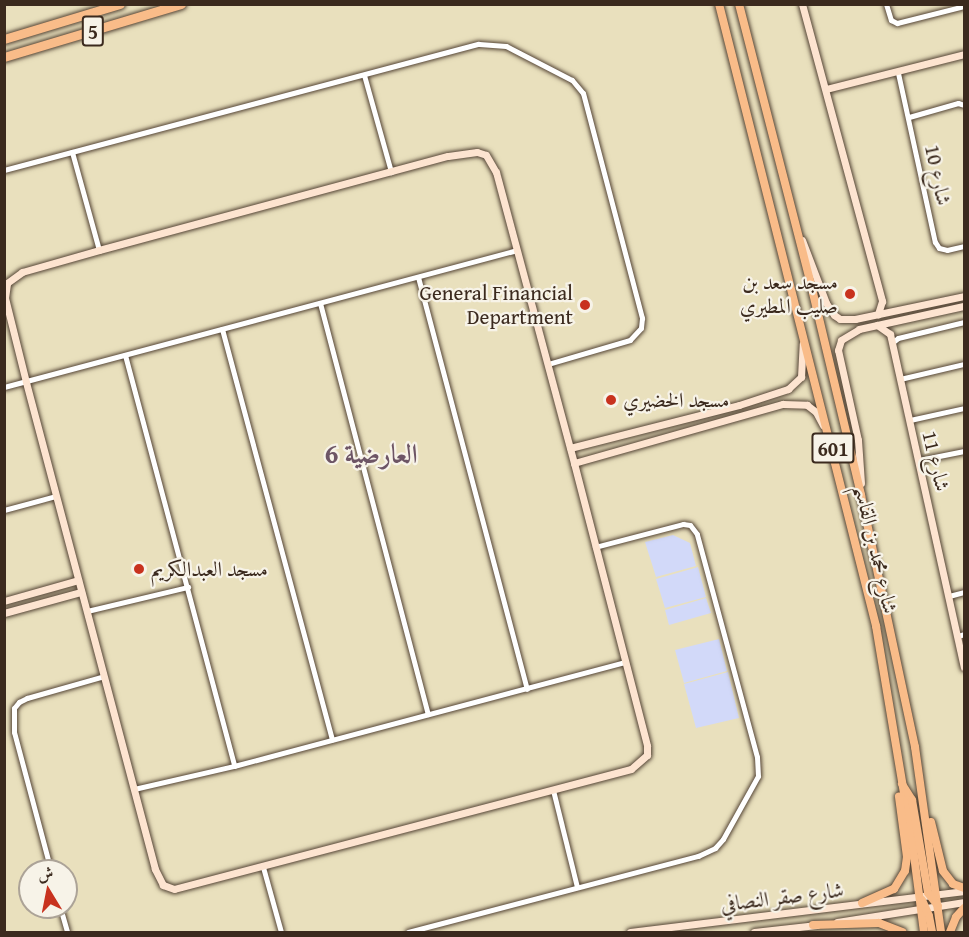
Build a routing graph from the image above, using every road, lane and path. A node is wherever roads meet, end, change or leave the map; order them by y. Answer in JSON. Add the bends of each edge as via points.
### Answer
{"nodes":[{"id":1,"x":120,"y":4,"type":"edge"},
{"id":2,"x":180,"y":4,"type":"edge"},
{"id":3,"x":719,"y":4,"type":"edge"},
{"id":4,"x":739,"y":4,"type":"edge"},
{"id":5,"x":802,"y":4,"type":"edge"},
{"id":6,"x":886,"y":4,"type":"edge"},
{"id":7,"x":964,"y":6,"type":"edge"},
{"id":8,"x":4,"y":39,"type":"edge"},
{"id":9,"x":964,"y":54,"type":"edge"},
{"id":10,"x":4,"y":57,"type":"edge"},
{"id":11,"x":898,"y":73,"type":"junction"},
{"id":12,"x":364,"y":75,"type":"junction"},
{"id":13,"x":826,"y":89,"type":"junction"},
{"id":14,"x":964,"y":105,"type":"edge"},
{"id":15,"x":909,"y":117,"type":"junction"},
{"id":16,"x":72,"y":152,"type":"junction"},
{"id":17,"x":4,"y":170,"type":"edge"},
{"id":18,"x":391,"y":172,"type":"junction"},
{"id":19,"x":796,"y":225,"type":"junction"},
{"id":20,"x":964,"y":246,"type":"edge"},
{"id":21,"x":99,"y":250,"type":"junction"},
{"id":22,"x":517,"y":250,"type":"junction"},
{"id":23,"x":418,"y":276,"type":"junction"},
{"id":24,"x":964,"y":296,"type":"edge"},
{"id":25,"x":882,"y":301,"type":"junction"},
{"id":26,"x":320,"y":303,"type":"junction"},
{"id":27,"x":964,"y":306,"type":"edge"},
{"id":28,"x":903,"y":309,"type":"junction"},
{"id":29,"x":894,"y":311,"type":"junction"},
{"id":30,"x":878,"y":314,"type":"junction"},
{"id":31,"x":869,"y":316,"type":"junction"},
{"id":32,"x":903,"y":320,"type":"junction"},
{"id":33,"x":964,"y":322,"type":"edge"},
{"id":34,"x":874,"y":326,"type":"junction"},
{"id":35,"x":222,"y":329,"type":"junction"},
{"id":36,"x":890,"y":334,"type":"junction"},
{"id":37,"x":803,"y":336,"type":"junction"},
{"id":38,"x":893,"y":347,"type":"junction"},
{"id":39,"x":125,"y":355,"type":"junction"},
{"id":40,"x":548,"y":364,"type":"junction"},
{"id":41,"x":964,"y":364,"type":"edge"},
{"id":42,"x":900,"y":379,"type":"junction"},
{"id":43,"x":26,"y":381,"type":"junction"},
{"id":44,"x":4,"y":387,"type":"edge"},
{"id":45,"x":778,"y":393,"type":"junction"},
{"id":46,"x":783,"y":404,"type":"junction"},
{"id":47,"x":964,"y":408,"type":"edge"},
{"id":48,"x":910,"y":420,"type":"junction"},
{"id":49,"x":570,"y":448,"type":"junction"},
{"id":50,"x":964,"y":454,"type":"edge"},
{"id":51,"x":919,"y":460,"type":"junction"},
{"id":52,"x":574,"y":463,"type":"junction"},
{"id":53,"x":861,"y":495,"type":"junction"},
{"id":54,"x":56,"y":496,"type":"junction"},
{"id":55,"x":4,"y":510,"type":"edge"},
{"id":56,"x":595,"y":547,"type":"junction"},
{"id":57,"x":860,"y":558,"type":"junction"},
{"id":58,"x":78,"y":580,"type":"junction"},
{"id":59,"x":188,"y":587,"type":"junction"},
{"id":60,"x":81,"y":592,"type":"junction"},
{"id":61,"x":964,"y":592,"type":"edge"},
{"id":62,"x":949,"y":596,"type":"junction"},
{"id":63,"x":4,"y":601,"type":"edge"},
{"id":64,"x":87,"y":611,"type":"junction"},
{"id":65,"x":4,"y":613,"type":"edge"},
{"id":66,"x":876,"y":626,"type":"junction"},
{"id":67,"x":961,"y":635,"type":"edge"},
{"id":68,"x":625,"y":662,"type":"junction"},
{"id":69,"x":964,"y":667,"type":"edge"},
{"id":70,"x":104,"y":676,"type":"junction"},
{"id":71,"x":527,"y":689,"type":"junction"},
{"id":72,"x":428,"y":714,"type":"junction"},
{"id":73,"x":910,"y":723,"type":"junction"},
{"id":74,"x":332,"y":740,"type":"junction"},
{"id":75,"x":234,"y":766,"type":"junction"},
{"id":76,"x":901,"y":783,"type":"junction"},
{"id":77,"x":134,"y":789,"type":"junction"},
{"id":78,"x":921,"y":789,"type":"junction"},
{"id":79,"x":553,"y":790,"type":"junction"},
{"id":80,"x":48,"y":859,"type":"edge"},
{"id":81,"x":262,"y":867,"type":"junction"},
{"id":82,"x":577,"y":887,"type":"junction"},
{"id":83,"x":964,"y":890,"type":"edge"},
{"id":84,"x":933,"y":896,"type":"junction"},
{"id":85,"x":920,"y":897,"type":"junction"},
{"id":86,"x":964,"y":902,"type":"edge"},
{"id":87,"x":862,"y":903,"type":"junction"},
{"id":88,"x":939,"y":906,"type":"junction"},
{"id":89,"x":964,"y":908,"type":"edge"},
{"id":90,"x":924,"y":909,"type":"junction"},
{"id":91,"x":813,"y":925,"type":"junction"},
{"id":92,"x":281,"y":933,"type":"edge"},
{"id":93,"x":408,"y":933,"type":"edge"},
{"id":94,"x":630,"y":933,"type":"edge"},
{"id":95,"x":754,"y":933,"type":"edge"},
{"id":96,"x":902,"y":933,"type":"edge"},
{"id":97,"x":924,"y":933,"type":"edge"},
{"id":98,"x":932,"y":933,"type":"edge"},
{"id":99,"x":941,"y":933,"type":"edge"},
{"id":100,"x":950,"y":933,"type":"edge"}],
"edges":[{"from":1,"to":8,"type":"highway","number":"5"},
{"from":2,"to":10,"type":"highway","number":"5"},
{"from":3,"to":37,"type":"main road","name":"شارع محمد بن القاسم","number":"601"},
{"from":4,"to":19,"type":"main road","name":"شارع محمد بن القاسم","number":"601"},
{"from":5,"to":13,"type":"street"},
{"from":6,"to":7,"type":"street","via":[[891,20],[897,23]]},
{"from":9,"to":11,"type":"street"},
{"from":11,"to":13,"type":"street"},
{"from":11,"to":15,"type":"street","name":"شارع 10"},
{"from":12,"to":16,"type":"street"},
{"from":12,"to":18,"type":"street"},
{"from":12,"to":40,"type":"street","via":[[478,44],[495,43],[572,80],[580,88],[642,318],[640,328],[630,340]]},
{"from":13,"to":25,"type":"street"},
{"from":14,"to":15,"type":"street","via":[[958,103]]},
{"from":15,"to":20,"type":"street","name":"شارع 10","via":[[936,242],[939,248],[947,250]]},
{"from":16,"to":17,"type":"street"},
{"from":16,"to":21,"type":"street"},
{"from":18,"to":21,"type":"street"},
{"from":18,"to":22,"type":"street","via":[[455,155],[486,155],[496,172]]},
{"from":19,"to":31,"type":"street","via":[[834,315],[848,320]]},
{"from":19,"to":53,"type":"main road","name":"شارع محمد بن القاسم","number":"601"},
{"from":21,"to":43,"type":"street","via":[[22,272],[7,283],[5,298]]},
{"from":22,"to":23,"type":"street"},
{"from":22,"to":40,"type":"street"},
{"from":23,"to":26,"type":"street"},
{"from":23,"to":71,"type":"street"},
{"from":24,"to":28,"type":"street"},
{"from":25,"to":29,"type":"street"},
{"from":25,"to":30,"type":"street"},
{"from":26,"to":35,"type":"street"},
{"from":26,"to":72,"type":"street"},
{"from":27,"to":32,"type":"street"},
{"from":28,"to":29,"type":"street"},
{"from":28,"to":32,"type":"street","via":[[907,314]]},
{"from":29,"to":30,"type":"street"},
{"from":30,"to":31,"type":"street"},
{"from":31,"to":34,"type":"street","via":[[867,322]]},
{"from":32,"to":34,"type":"street"},
{"from":32,"to":36,"type":"street"},
{"from":33,"to":38,"type":"street","via":[[898,338]]},
{"from":34,"to":36,"type":"street"},
{"from":34,"to":53,"type":"street","via":[[845,335],[838,350],[858,440]]},
{"from":35,"to":39,"type":"street"},
{"from":35,"to":74,"type":"street"},
{"from":36,"to":38,"type":"street","name":"شارع 11"},
{"from":37,"to":45,"type":"street","via":[[801,377],[794,386]]},
{"from":37,"to":57,"type":"main road","name":"شارع محمد بن القاسم","number":"601"},
{"from":38,"to":42,"type":"street","name":"شارع 11"},
{"from":39,"to":43,"type":"street"},
{"from":39,"to":59,"type":"street"},
{"from":40,"to":49,"type":"street"},
{"from":41,"to":42,"type":"street"},
{"from":42,"to":48,"type":"street","name":"شارع 11"},
{"from":43,"to":44,"type":"street"},
{"from":43,"to":54,"type":"street"},
{"from":45,"to":46,"type":"street","via":[[786,397]]},
{"from":45,"to":49,"type":"street"},
{"from":46,"to":52,"type":"street"},
{"from":46,"to":57,"type":"street","via":[[807,405],[822,421]]},
{"from":47,"to":48,"type":"street"},
{"from":48,"to":51,"type":"street","name":"شارع 11"},
{"from":49,"to":52,"type":"street"},
{"from":50,"to":51,"type":"street"},
{"from":51,"to":62,"type":"street","name":"شارع 11"},
{"from":52,"to":56,"type":"street"},
{"from":53,"to":73,"type":"main road","name":"شارع محمد بن القاسم","number":"601"},
{"from":54,"to":55,"type":"street"},
{"from":54,"to":58,"type":"street"},
{"from":56,"to":68,"type":"street"},
{"from":56,"to":82,"type":"street","via":[[682,524],[690,525],[697,534],[759,766],[746,800],[715,848],[698,856]]},
{"from":57,"to":66,"type":"main road","name":"شارع محمد بن القاسم","number":"601"},
{"from":58,"to":60,"type":"street"},
{"from":58,"to":63,"type":"street"},
{"from":59,"to":64,"type":"street"},
{"from":59,"to":75,"type":"street"},
{"from":60,"to":64,"type":"street"},
{"from":60,"to":65,"type":"street"},
{"from":61,"to":62,"type":"street"},
{"from":62,"to":67,"type":"street","name":"شارع 11"},
{"from":64,"to":70,"type":"street"},
{"from":66,"to":73,"type":"main road","via":[[881,620],[886,623],[901,703]]},
{"from":66,"to":76,"type":"main road","name":"شارع محمد بن القاسم","number":"601"},
{"from":67,"to":69,"type":"street","name":"شارع 11"},
{"from":68,"to":71,"type":"street"},
{"from":68,"to":79,"type":"street","via":[[647,755],[631,770]]},
{"from":70,"to":77,"type":"street"},
{"from":70,"to":80,"type":"street","via":[[27,698],[14,708],[14,732]]},
{"from":71,"to":72,"type":"street"},
{"from":72,"to":74,"type":"street"},
{"from":73,"to":78,"type":"main road","name":"شارع محمد بن القاسم","number":"601"},
{"from":74,"to":75,"type":"street"},
{"from":75,"to":77,"type":"street"},
{"from":76,"to":84,"type":"main road","via":[[912,800]]},
{"from":76,"to":85,"type":"main road","name":"شارع محمد بن القاسم","number":"601"},
{"from":76,"to":87,"type":"main road","via":[[905,871],[894,889]]},
{"from":77,"to":81,"type":"street","via":[[155,870],[163,885],[174,889]]},
{"from":78,"to":83,"type":"main road","via":[[943,871]]},
{"from":78,"to":84,"type":"main road","name":"شارع محمد بن القاسم","number":"601"},
{"from":79,"to":81,"type":"street"},
{"from":79,"to":82,"type":"street"},
{"from":81,"to":92,"type":"street"},
{"from":82,"to":93,"type":"street"},
{"from":83,"to":84,"type":"street","name":"شارع صقر النصافي"},
{"from":84,"to":85,"type":"street","name":"شارع صقر النصافي"},
{"from":84,"to":88,"type":"main road"},
{"from":85,"to":87,"type":"street","name":"شارع صقر النصافي"},
{"from":85,"to":90,"type":"main road","name":"شارع محمد بن القاسم"},
{"from":86,"to":88,"type":"street","name":"شارع صقر النصافي"},
{"from":87,"to":94,"type":"street","name":"شارع صقر النصافي"},
{"from":88,"to":90,"type":"street","name":"شارع صقر النصافي"},
{"from":88,"to":99,"type":"main road"},
{"from":89,"to":100,"type":"main road","via":[[956,916]]},
{"from":90,"to":91,"type":"street","name":"شارع صقر النصافي"},
{"from":90,"to":97,"type":"main road"},
{"from":90,"to":98,"type":"main road"},
{"from":91,"to":95,"type":"street","name":"شارع صقر النصافي"},
{"from":91,"to":96,"type":"main road","via":[[879,923]]}]}
